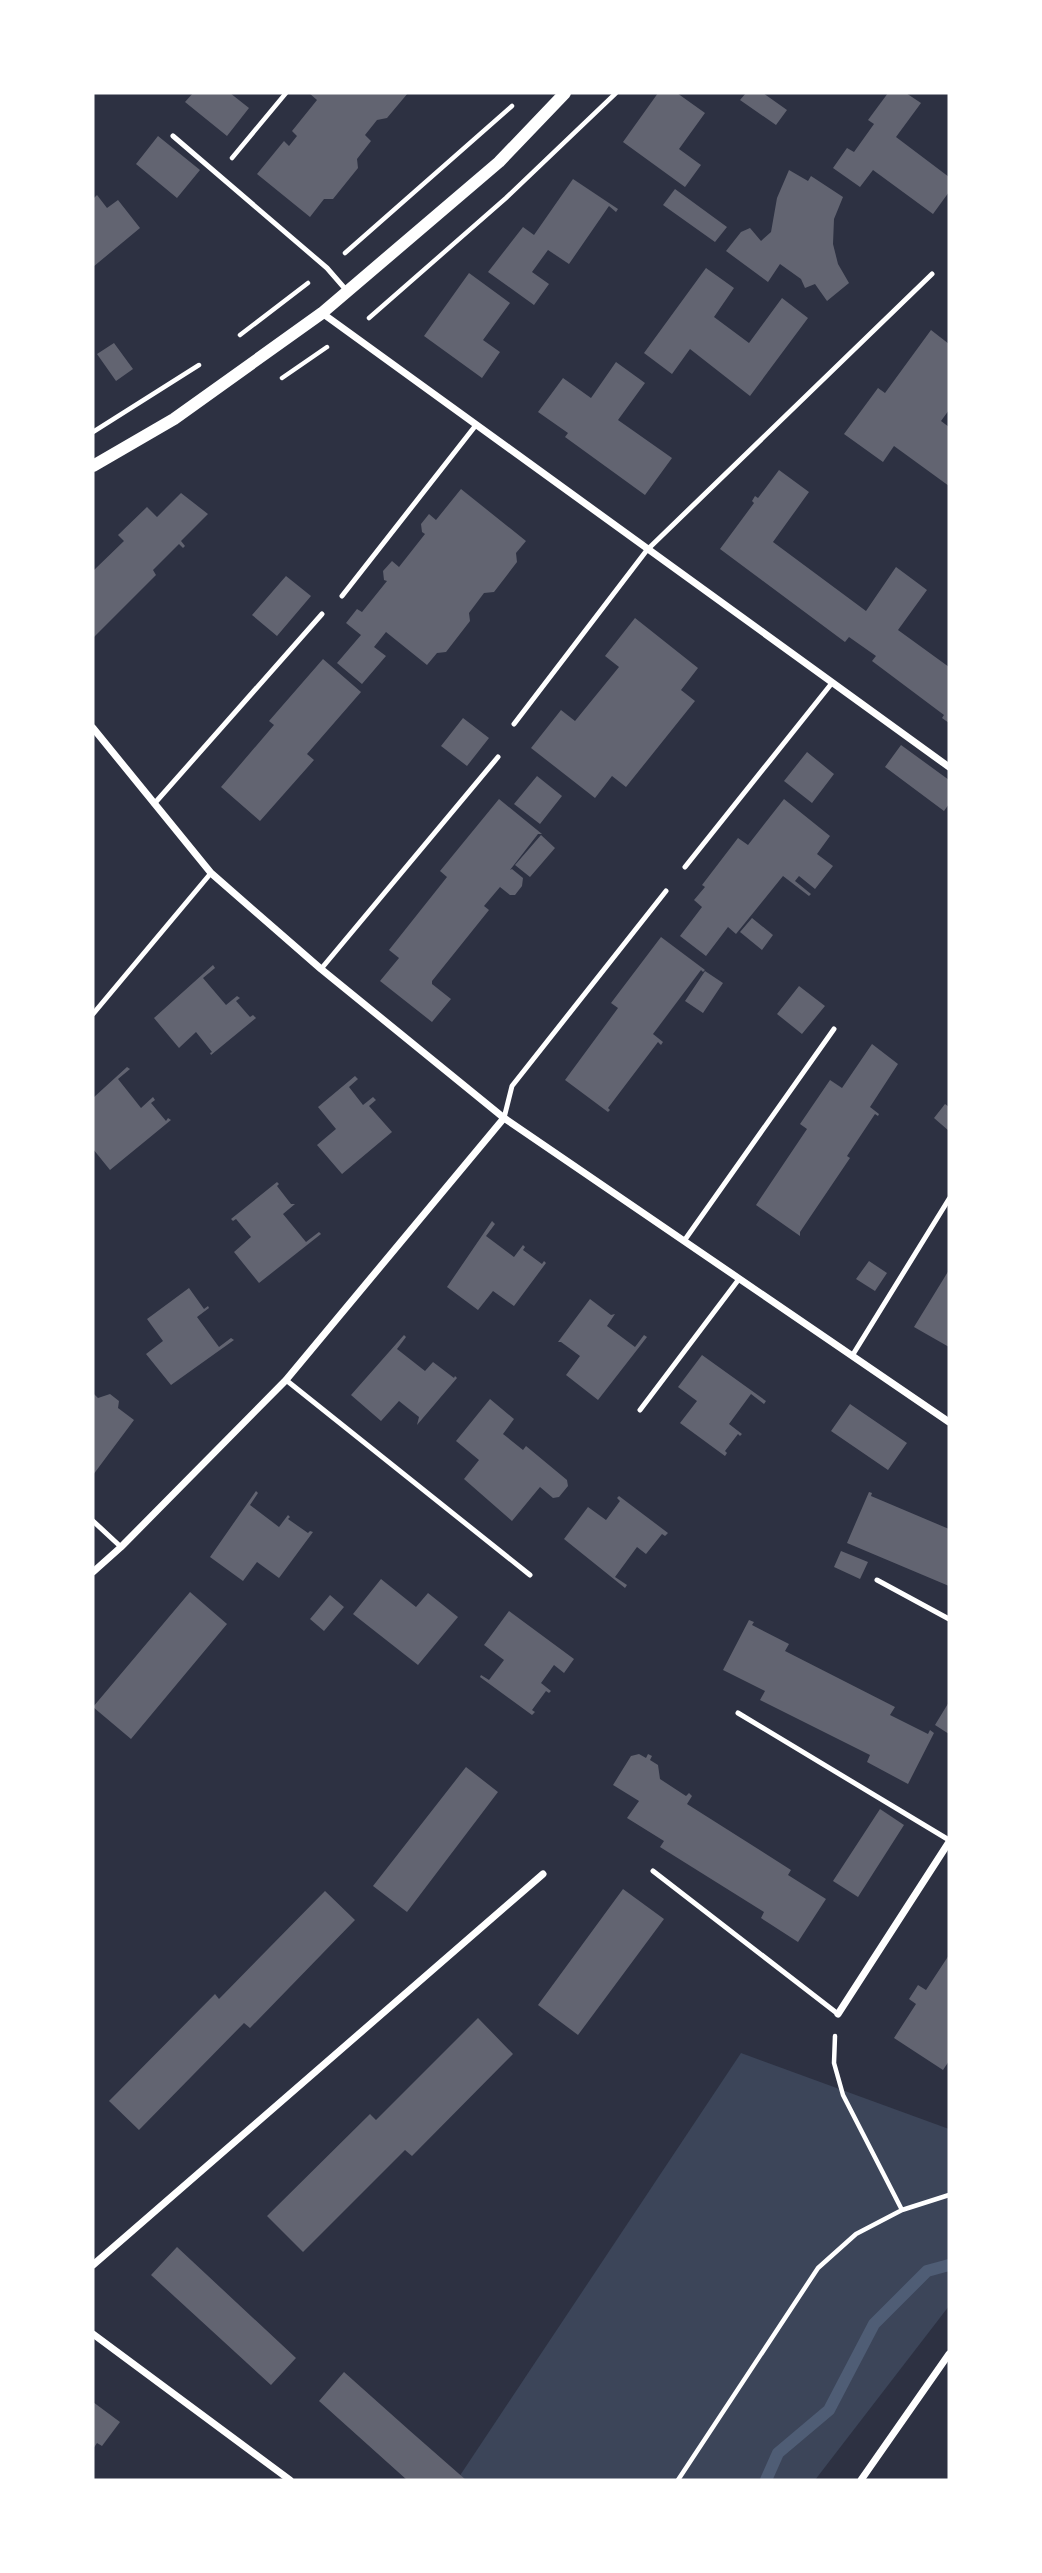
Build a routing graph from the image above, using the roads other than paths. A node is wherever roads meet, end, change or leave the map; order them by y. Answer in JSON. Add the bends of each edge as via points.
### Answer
{"nodes":[{"id":1,"x":565,"y":93,"type":"edge"},
{"id":2,"x":173,"y":136,"type":"dead end"},
{"id":3,"x":932,"y":274,"type":"dead end"},
{"id":4,"x":347,"y":291,"type":"junction"},
{"id":5,"x":322,"y":313,"type":"junction"},
{"id":6,"x":476,"y":425,"type":"junction"},
{"id":7,"x":93,"y":466,"type":"edge"},
{"id":8,"x":647,"y":550,"type":"junction"},
{"id":9,"x":342,"y":596,"type":"dead end"},
{"id":10,"x":322,"y":614,"type":"dead end"},
{"id":11,"x":832,"y":683,"type":"junction"},
{"id":12,"x":514,"y":724,"type":"dead end"},
{"id":13,"x":93,"y":728,"type":"edge"},
{"id":14,"x":498,"y":757,"type":"dead end"},
{"id":15,"x":949,"y":767,"type":"edge"},
{"id":16,"x":154,"y":804,"type":"junction"},
{"id":17,"x":685,"y":867,"type":"dead end"},
{"id":18,"x":211,"y":873,"type":"junction"},
{"id":19,"x":666,"y":891,"type":"dead end"},
{"id":20,"x":321,"y":969,"type":"junction"},
{"id":21,"x":93,"y":1014,"type":"edge"},
{"id":22,"x":834,"y":1029,"type":"dead end"},
{"id":23,"x":504,"y":1118,"type":"junction"},
{"id":24,"x":949,"y":1199,"type":"edge"},
{"id":25,"x":684,"y":1241,"type":"junction"},
{"id":26,"x":739,"y":1279,"type":"junction"},
{"id":27,"x":852,"y":1356,"type":"junction"},
{"id":28,"x":286,"y":1380,"type":"junction"},
{"id":29,"x":640,"y":1410,"type":"dead end"},
{"id":30,"x":949,"y":1422,"type":"edge"},
{"id":31,"x":93,"y":1521,"type":"edge"},
{"id":32,"x":121,"y":1547,"type":"junction"},
{"id":33,"x":93,"y":1572,"type":"edge"},
{"id":34,"x":530,"y":1576,"type":"dead end"},
{"id":35,"x":877,"y":1580,"type":"dead end"},
{"id":36,"x":949,"y":1619,"type":"edge"},
{"id":37,"x":738,"y":1713,"type":"dead end"},
{"id":38,"x":949,"y":1841,"type":"edge"},
{"id":39,"x":653,"y":1871,"type":"dead end"},
{"id":40,"x":543,"y":1874,"type":"dead end"},
{"id":41,"x":838,"y":2014,"type":"joint"},
{"id":42,"x":93,"y":2265,"type":"edge"},
{"id":43,"x":93,"y":2334,"type":"edge"},
{"id":44,"x":949,"y":2354,"type":"edge"},
{"id":45,"x":289,"y":2480,"type":"edge"},
{"id":46,"x":862,"y":2480,"type":"edge"}],
"edges":[{"from":1,"to":4,"type":"street","via":[[499,162]]},
{"from":2,"to":4,"type":"lane","via":[[327,268]]},
{"from":3,"to":8,"type":"lane"},
{"from":4,"to":5,"type":"street"},
{"from":5,"to":6,"type":"street"},
{"from":5,"to":7,"type":"street","via":[[174,418]]},
{"from":6,"to":8,"type":"street"},
{"from":6,"to":9,"type":"lane"},
{"from":8,"to":11,"type":"street"},
{"from":8,"to":12,"type":"lane"},
{"from":10,"to":16,"type":"lane"},
{"from":11,"to":15,"type":"street"},
{"from":11,"to":17,"type":"lane"},
{"from":13,"to":16,"type":"street"},
{"from":14,"to":20,"type":"lane"},
{"from":16,"to":18,"type":"street"},
{"from":18,"to":20,"type":"street"},
{"from":18,"to":21,"type":"lane"},
{"from":19,"to":23,"type":"lane","via":[[512,1086]]},
{"from":20,"to":23,"type":"street"},
{"from":22,"to":25,"type":"lane"},
{"from":23,"to":25,"type":"street"},
{"from":23,"to":28,"type":"street"},
{"from":24,"to":27,"type":"lane"},
{"from":25,"to":26,"type":"street"},
{"from":26,"to":27,"type":"street"},
{"from":26,"to":29,"type":"lane"},
{"from":27,"to":30,"type":"street"},
{"from":28,"to":32,"type":"street"},
{"from":28,"to":34,"type":"lane"},
{"from":31,"to":32,"type":"lane"},
{"from":32,"to":33,"type":"street"},
{"from":35,"to":36,"type":"lane"},
{"from":37,"to":38,"type":"lane"},
{"from":38,"to":41,"type":"street"},
{"from":39,"to":41,"type":"lane"},
{"from":40,"to":42,"type":"street"},
{"from":43,"to":45,"type":"street"},
{"from":44,"to":46,"type":"street"}]}
